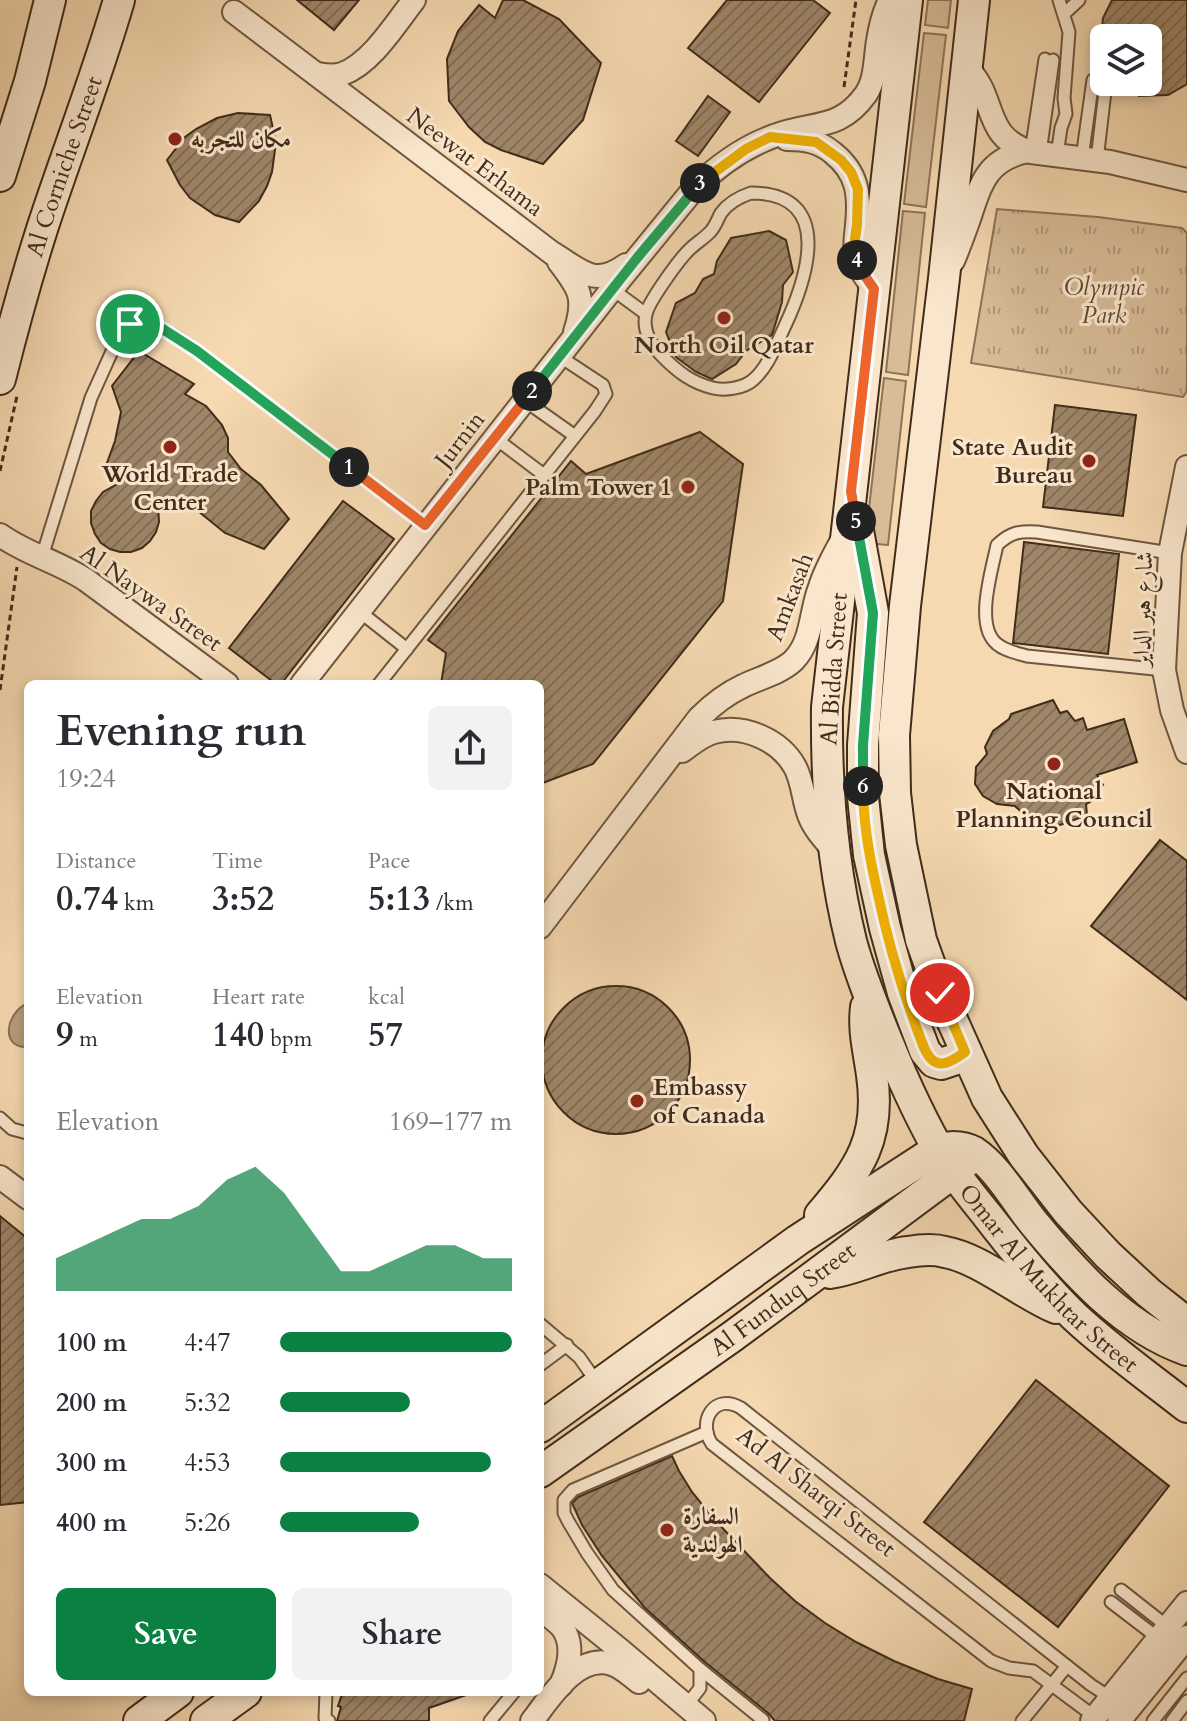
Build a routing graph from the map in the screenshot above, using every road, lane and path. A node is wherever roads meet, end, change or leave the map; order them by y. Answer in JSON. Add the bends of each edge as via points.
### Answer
{"nodes":[{"id":1,"x":50,"y":0,"type":"edge"},
{"id":2,"x":119,"y":0,"type":"edge"},
{"id":3,"x":414,"y":0,"type":"edge"},
{"id":4,"x":856,"y":0,"type":"edge"},
{"id":5,"x":890,"y":0,"type":"edge"},
{"id":6,"x":907,"y":0,"type":"edge"},
{"id":7,"x":974,"y":0,"type":"edge"},
{"id":8,"x":1059,"y":0,"type":"edge"},
{"id":9,"x":1079,"y":0,"type":"edge"},
{"id":10,"x":234,"y":12,"type":"dead end"},
{"id":11,"x":1064,"y":14,"type":"junction"},
{"id":12,"x":370,"y":56,"type":"junction"},
{"id":13,"x":1049,"y":60,"type":"dead end"},
{"id":14,"x":966,"y":67,"type":"junction"},
{"id":15,"x":316,"y":74,"type":"junction"},
{"id":16,"x":1099,"y":96,"type":"edge"},
{"id":17,"x":367,"y":113,"type":"junction"},
{"id":18,"x":840,"y":118,"type":"junction"},
{"id":19,"x":770,"y":137,"type":"junction"},
{"id":20,"x":1039,"y":153,"type":"junction"},
{"id":21,"x":1097,"y":160,"type":"junction"},
{"id":22,"x":1187,"y":166,"type":"edge"},
{"id":23,"x":0,"y":176,"type":"edge"},
{"id":24,"x":1187,"y":180,"type":"edge"},
{"id":25,"x":552,"y":253,"type":"junction"},
{"id":26,"x":637,"y":258,"type":"junction"},
{"id":27,"x":944,"y":278,"type":"junction"},
{"id":28,"x":612,"y":289,"type":"junction"},
{"id":29,"x":874,"y":289,"type":"junction"},
{"id":30,"x":646,"y":314,"type":"junction"},
{"id":31,"x":574,"y":337,"type":"junction"},
{"id":32,"x":559,"y":356,"type":"junction"},
{"id":33,"x":0,"y":379,"type":"edge"},
{"id":34,"x":524,"y":400,"type":"junction"},
{"id":35,"x":575,"y":436,"type":"junction"},
{"id":36,"x":495,"y":438,"type":"junction"},
{"id":37,"x":1187,"y":467,"type":"edge"},
{"id":38,"x":544,"y":475,"type":"junction"},
{"id":39,"x":851,"y":491,"type":"junction"},
{"id":40,"x":425,"y":525,"type":"junction"},
{"id":41,"x":847,"y":531,"type":"junction"},
{"id":42,"x":0,"y":535,"type":"edge"},
{"id":43,"x":20,"y":548,"type":"junction"},
{"id":44,"x":1170,"y":553,"type":"junction"},
{"id":45,"x":42,"y":557,"type":"junction"},
{"id":46,"x":359,"y":611,"type":"junction"},
{"id":47,"x":407,"y":649,"type":"junction"},
{"id":48,"x":1164,"y":670,"type":"junction"},
{"id":49,"x":222,"y":680,"type":"edge"},
{"id":50,"x":305,"y":680,"type":"edge"},
{"id":51,"x":382,"y":680,"type":"edge"},
{"id":52,"x":0,"y":690,"type":"edge"},
{"id":53,"x":1187,"y":752,"type":"edge"},
{"id":54,"x":664,"y":763,"type":"junction"},
{"id":55,"x":834,"y":851,"type":"junction"},
{"id":56,"x":581,"y":875,"type":"junction"},
{"id":57,"x":544,"y":903,"type":"edge"},
{"id":58,"x":544,"y":922,"type":"edge"},
{"id":59,"x":868,"y":994,"type":"junction"},
{"id":60,"x":965,"y":1052,"type":"junction"},
{"id":61,"x":987,"y":1098,"type":"junction"},
{"id":62,"x":0,"y":1118,"type":"edge"},
{"id":63,"x":24,"y":1132,"type":"edge"},
{"id":64,"x":956,"y":1158,"type":"junction"},
{"id":65,"x":0,"y":1177,"type":"edge"},
{"id":66,"x":24,"y":1195,"type":"edge"},
{"id":67,"x":798,"y":1240,"type":"junction"},
{"id":68,"x":816,"y":1275,"type":"junction"},
{"id":69,"x":1075,"y":1316,"type":"junction"},
{"id":70,"x":1187,"y":1323,"type":"edge"},
{"id":71,"x":544,"y":1327,"type":"edge"},
{"id":72,"x":567,"y":1345,"type":"junction"},
{"id":73,"x":1187,"y":1350,"type":"edge"},
{"id":74,"x":544,"y":1362,"type":"edge"},
{"id":75,"x":599,"y":1384,"type":"junction"},
{"id":76,"x":1179,"y":1401,"type":"edge"},
{"id":77,"x":544,"y":1424,"type":"edge"},
{"id":78,"x":1187,"y":1425,"type":"edge"},
{"id":79,"x":707,"y":1432,"type":"junction"},
{"id":80,"x":544,"y":1473,"type":"edge"},
{"id":81,"x":544,"y":1588,"type":"edge"},
{"id":82,"x":1121,"y":1590,"type":"dead end"},
{"id":83,"x":1111,"y":1602,"type":"dead end"},
{"id":84,"x":1187,"y":1603,"type":"edge"},
{"id":85,"x":544,"y":1612,"type":"edge"},
{"id":86,"x":1171,"y":1634,"type":"edge"},
{"id":87,"x":1067,"y":1666,"type":"junction"},
{"id":88,"x":700,"y":1669,"type":"junction"},
{"id":89,"x":1187,"y":1678,"type":"edge"},
{"id":90,"x":1052,"y":1684,"type":"junction"},
{"id":91,"x":561,"y":1685,"type":"junction"},
{"id":92,"x":173,"y":1696,"type":"edge"},
{"id":93,"x":240,"y":1696,"type":"edge"},
{"id":94,"x":326,"y":1696,"type":"edge"},
{"id":95,"x":511,"y":1696,"type":"edge"},
{"id":96,"x":1111,"y":1698,"type":"junction"},
{"id":97,"x":1187,"y":1701,"type":"edge"},
{"id":98,"x":684,"y":1705,"type":"junction"},
{"id":99,"x":1094,"y":1719,"type":"edge"},
{"id":100,"x":125,"y":1721,"type":"edge"},
{"id":101,"x":139,"y":1721,"type":"edge"},
{"id":102,"x":206,"y":1721,"type":"edge"},
{"id":103,"x":329,"y":1721,"type":"edge"},
{"id":104,"x":490,"y":1721,"type":"edge"},
{"id":105,"x":532,"y":1721,"type":"edge"},
{"id":106,"x":704,"y":1721,"type":"edge"},
{"id":107,"x":764,"y":1721,"type":"edge"},
{"id":108,"x":1022,"y":1721,"type":"edge"},
{"id":109,"x":1119,"y":1721,"type":"edge"},
{"id":110,"x":1153,"y":1721,"type":"edge"},
{"id":111,"x":1172,"y":1721,"type":"edge"}],
"edges":[{"from":1,"to":23,"type":"main road"},
{"from":2,"to":33,"type":"main road","name":"Al Corniche Street","via":[[43,226]]},
{"from":3,"to":12,"type":"street","name":"Neewat Erhama"},
{"from":4,"to":18,"type":"path"},
{"from":5,"to":18,"type":"street","via":[[868,91]]},
{"from":6,"to":29,"type":"main road","name":"Al Bidda Street"},
{"from":7,"to":14,"type":"main road"},
{"from":8,"to":11,"type":"lane"},
{"from":9,"to":11,"type":"lane"},
{"from":10,"to":15,"type":"street","name":"Neewat Erhama"},
{"from":11,"to":20,"type":"lane","via":[[1069,32],[1066,114]]},
{"from":12,"to":15,"type":"street","name":"Neewat Erhama","via":[[341,74]]},
{"from":12,"to":17,"type":"street","name":"Neewat Erhama","via":[[360,90]]},
{"from":13,"to":20,"type":"lane"},
{"from":14,"to":20,"type":"street","via":[[983,89],[1000,131],[1012,144]]},
{"from":14,"to":27,"type":"main road"},
{"from":15,"to":17,"type":"street","name":"Neewat Erhama"},
{"from":16,"to":21,"type":"lane"},
{"from":17,"to":25,"type":"street","name":"Neewat Erhama"},
{"from":18,"to":19,"type":"street","name":"Jurnin"},
{"from":19,"to":26,"type":"street","name":"Jurnin","via":[[706,177]]},
{"from":19,"to":29,"type":"street","via":[[816,142],[851,172],[858,189],[856,257]]},
{"from":20,"to":21,"type":"street"},
{"from":20,"to":27,"type":"street","via":[[1003,160],[988,172]]},
{"from":21,"to":22,"type":"street","via":[[1135,158]]},
{"from":21,"to":24,"type":"street"},
{"from":25,"to":26,"type":"street","name":"Neewat Erhama","via":[[601,278]]},
{"from":25,"to":31,"type":"street","name":"Neewat Erhama","via":[[581,298]]},
{"from":26,"to":28,"type":"street","name":"Jurnin"},
{"from":27,"to":60,"type":"main road","via":[[905,606],[894,735],[895,793],[921,940]]},
{"from":28,"to":30,"type":"lane"},
{"from":28,"to":31,"type":"street","name":"Jurnin"},
{"from":29,"to":39,"type":"main road","name":"Al Bidda Street"},
{"from":30,"to":30,"type":"lane","via":[[651,345],[683,375],[719,390],[744,386],[770,357],[799,297],[808,250],[800,212],[766,193],[739,197],[676,265]]},
{"from":31,"to":32,"type":"street","name":"Jurnin"},
{"from":32,"to":34,"type":"street","name":"Jurnin"},
{"from":32,"to":35,"type":"lane","via":[[606,390]]},
{"from":34,"to":35,"type":"lane"},
{"from":34,"to":36,"type":"street","name":"Jurnin"},
{"from":35,"to":38,"type":"lane"},
{"from":36,"to":38,"type":"lane"},
{"from":36,"to":40,"type":"street","name":"Jurnin"},
{"from":37,"to":44,"type":"street","name":"شارع هير الداير"},
{"from":38,"to":47,"type":"lane"},
{"from":39,"to":41,"type":"main road","name":"Al Bidda Street"},
{"from":39,"to":60,"type":"main road","via":[[873,613],[863,745],[869,855],[903,993],[925,1051],[941,1064]]},
{"from":40,"to":45,"type":"lane","via":[[197,351],[158,326],[141,322],[130,324],[118,338],[91,398]]},
{"from":40,"to":46,"type":"street","name":"Jurnin"},
{"from":41,"to":54,"type":"street","name":"Amkasah","via":[[819,589],[810,630],[795,659],[722,697]]},
{"from":41,"to":55,"type":"main road","name":"Al Bidda Street","via":[[827,707]]},
{"from":42,"to":43,"type":"street","name":"Al Naywa Street"},
{"from":43,"to":45,"type":"street","name":"Al Naywa Street"},
{"from":43,"to":52,"type":"path"},
{"from":44,"to":48,"type":"street","name":"شارع هير الداير"},
{"from":44,"to":48,"type":"lane","via":[[1019,531],[997,545],[985,607],[990,637],[1011,651]]},
{"from":45,"to":49,"type":"street","name":"Al Naywa Street","via":[[86,580]]},
{"from":46,"to":47,"type":"lane"},
{"from":46,"to":50,"type":"street","name":"Jurnin"},
{"from":47,"to":51,"type":"lane"},
{"from":48,"to":53,"type":"street","name":"شارع هير الداير"},
{"from":54,"to":55,"type":"street","name":"Amkasah","via":[[714,732],[739,730],[768,740],[793,763],[812,821]]},
{"from":54,"to":56,"type":"street","name":"Amkasah"},
{"from":55,"to":59,"type":"main road","name":"Al Bidda Street","via":[[852,944]]},
{"from":56,"to":57,"type":"street"},
{"from":56,"to":58,"type":"street","name":"Amkasah"},
{"from":59,"to":64,"type":"main road","name":"Al Bidda Street","via":[[897,1067]]},
{"from":59,"to":67,"type":"main road","via":[[871,1137],[843,1188]]},
{"from":60,"to":61,"type":"main road"},
{"from":61,"to":64,"type":"main road","via":[[986,1128]]},
{"from":61,"to":70,"type":"main road","via":[[1068,1212],[1108,1255]]},
{"from":62,"to":63,"type":"lane"},
{"from":64,"to":67,"type":"main road","name":"Al Funduq Street"},
{"from":64,"to":68,"type":"main road","name":"Al Funduq Street"},
{"from":64,"to":69,"type":"main road","name":"Omar Al Mukhtar Street","via":[[1016,1253]]},
{"from":64,"to":73,"type":"main road","via":[[991,1168],[1077,1272],[1121,1312]]},
{"from":65,"to":66,"type":"street"},
{"from":67,"to":75,"type":"main road","name":"Al Funduq Street"},
{"from":68,"to":69,"type":"main road","via":[[909,1251],[943,1251]]},
{"from":68,"to":80,"type":"main road","name":"Al Funduq Street"},
{"from":69,"to":76,"type":"main road","name":"Omar Al Mukhtar Street"},
{"from":71,"to":72,"type":"lane"},
{"from":72,"to":74,"type":"lane"},
{"from":72,"to":75,"type":"lane"},
{"from":75,"to":77,"type":"main road","name":"Al Funduq Street"},
{"from":76,"to":78,"type":"street","via":[[1178,1411]]},
{"from":79,"to":87,"type":"lane","name":"Ad Al Sharqi Street","via":[[708,1418],[718,1404],[741,1408]]},
{"from":79,"to":88,"type":"lane","via":[[573,1490],[564,1500],[568,1521],[613,1590]]},
{"from":79,"to":90,"type":"lane","name":"Ad Al Sharqi Street","via":[[712,1444],[991,1661],[1033,1671]]},
{"from":81,"to":98,"type":"street"},
{"from":82,"to":86,"type":"lane"},
{"from":83,"to":86,"type":"lane"},
{"from":84,"to":86,"type":"street","name":"Ad Al Sharqi Street"},
{"from":85,"to":91,"type":"street","via":[[566,1633],[570,1657]]},
{"from":86,"to":96,"type":"street","name":"Ad Al Sharqi Street"},
{"from":86,"to":109,"type":"street","name":"Ad Al Sharqi Street"},
{"from":87,"to":90,"type":"lane"},
{"from":87,"to":96,"type":"lane","name":"Ad Al Sharqi Street"},
{"from":88,"to":98,"type":"lane","via":[[700,1688]]},
{"from":88,"to":107,"type":"lane"},
{"from":89,"to":110,"type":"lane"},
{"from":90,"to":99,"type":"lane","name":"Ad Al Sharqi Street"},
{"from":90,"to":108,"type":"lane"},
{"from":91,"to":98,"type":"street","via":[[585,1666],[609,1663]]},
{"from":91,"to":105,"type":"street"},
{"from":92,"to":101,"type":"main road"},
{"from":93,"to":102,"type":"main road"},
{"from":94,"to":103,"type":"lane"},
{"from":95,"to":104,"type":"lane"},
{"from":96,"to":99,"type":"street","name":"Ad Al Sharqi Street"},
{"from":97,"to":111,"type":"lane"},
{"from":98,"to":106,"type":"street"},
{"from":100,"to":101,"type":"main road"}]}
